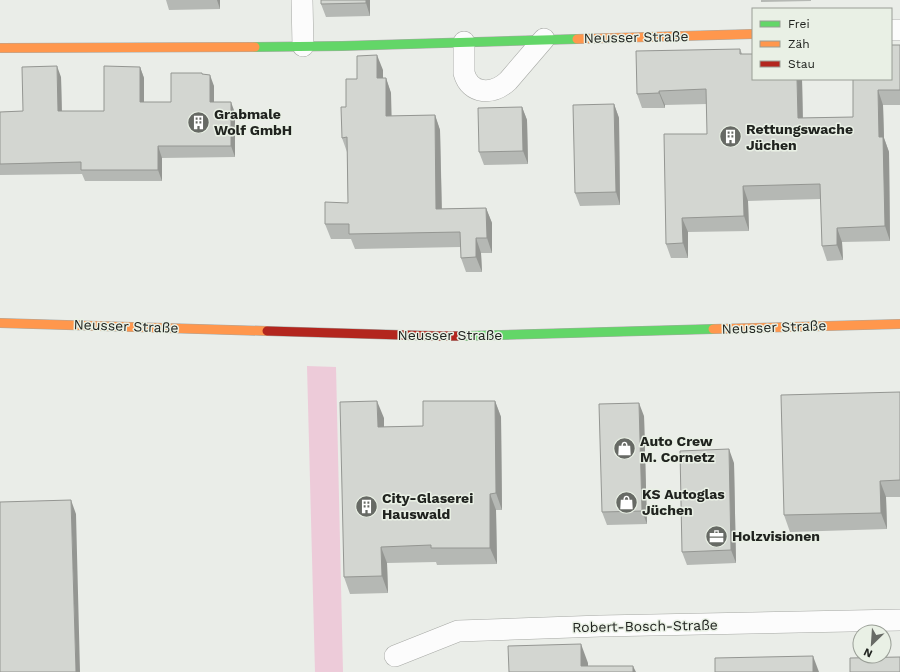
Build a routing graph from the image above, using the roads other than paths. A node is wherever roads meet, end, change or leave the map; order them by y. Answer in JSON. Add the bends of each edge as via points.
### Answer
{"nodes":[{"id":1,"x":302,"y":0,"type":"edge"},
{"id":2,"x":752,"y":34,"type":"edge"},
{"id":3,"x":544,"y":39,"type":"junction"},
{"id":4,"x":464,"y":42,"type":"junction"},
{"id":5,"x":303,"y":46,"type":"junction"},
{"id":6,"x":0,"y":48,"type":"edge"},
{"id":7,"x":0,"y":323,"type":"edge"},
{"id":8,"x":900,"y":324,"type":"edge"},
{"id":9,"x":900,"y":620,"type":"edge"},
{"id":10,"x":395,"y":656,"type":"dead end"}],
"edges":[{"from":1,"to":5,"type":"street"},
{"from":2,"to":3,"type":"main road","name":"Neusser Straße"},
{"from":3,"to":4,"type":"main road","name":"Neusser Straße"},
{"from":3,"to":4,"type":"street","via":[[503,86],[490,91],[475,88],[465,78]]},
{"from":4,"to":5,"type":"main road","name":"Neusser Straße"},
{"from":5,"to":6,"type":"main road","name":"Neusser Straße"},
{"from":7,"to":8,"type":"main road","name":"Neusser Straße","via":[[437,336]]},
{"from":9,"to":10,"type":"street","name":"Robert-Bosch-Straße","via":[[458,631]]}]}
